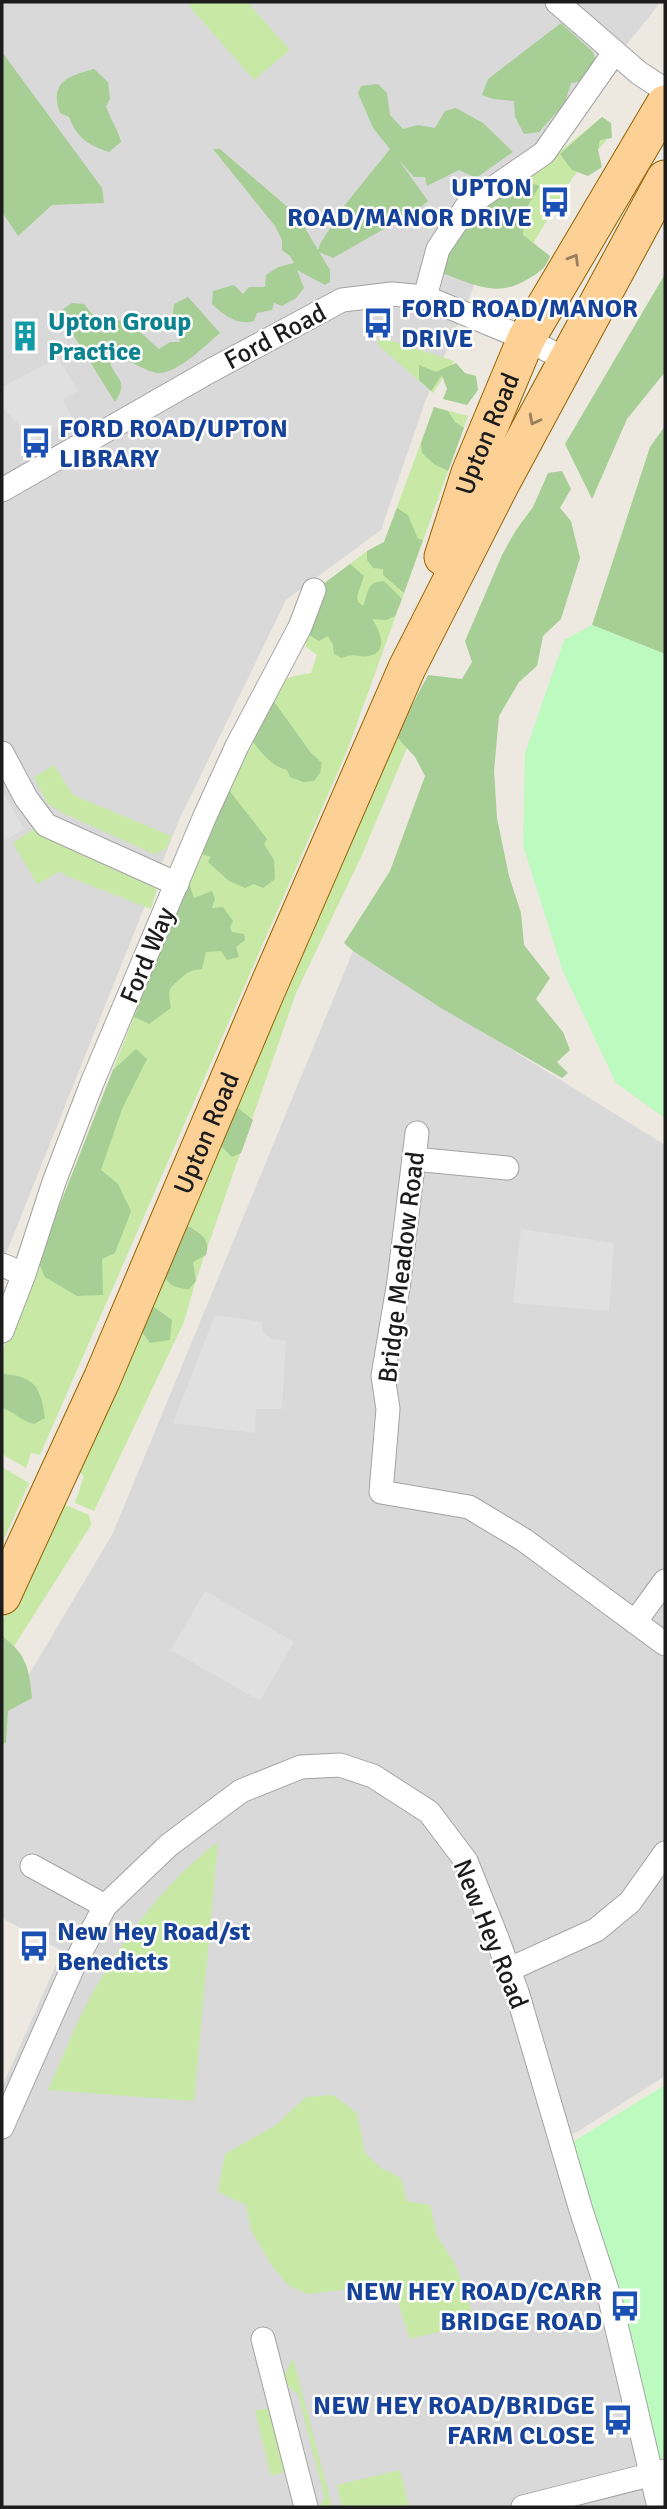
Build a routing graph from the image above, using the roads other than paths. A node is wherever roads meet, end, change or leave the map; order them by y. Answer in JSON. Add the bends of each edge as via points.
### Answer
{"nodes":[{"id":1,"x":573,"y":7,"type":"edge"},
{"id":2,"x":614,"y":53,"type":"junction"},
{"id":3,"x":665,"y":90,"type":"edge"},
{"id":4,"x":665,"y":104,"type":"edge"},
{"id":5,"x":665,"y":179,"type":"edge"},
{"id":6,"x":425,"y":297,"type":"junction"},
{"id":7,"x":526,"y":339,"type":"junction"},
{"id":8,"x":566,"y":360,"type":"junction"},
{"id":9,"x":2,"y":490,"type":"edge"},
{"id":10,"x":314,"y":590,"type":"dead end"},
{"id":11,"x":407,"y":668,"type":"junction"},
{"id":12,"x":2,"y":753,"type":"edge"},
{"id":13,"x":177,"y":884,"type":"junction"},
{"id":14,"x":417,"y":1133,"type":"dead end"},
{"id":15,"x":414,"y":1160,"type":"junction"},
{"id":16,"x":507,"y":1168,"type":"dead end"},
{"id":17,"x":2,"y":1265,"type":"edge"},
{"id":18,"x":24,"y":1274,"type":"junction"},
{"id":19,"x":2,"y":1331,"type":"edge"},
{"id":20,"x":665,"y":1581,"type":"edge"},
{"id":21,"x":2,"y":1596,"type":"edge"},
{"id":22,"x":635,"y":1622,"type":"junction"},
{"id":23,"x":665,"y":1644,"type":"edge"},
{"id":24,"x":665,"y":1853,"type":"edge"},
{"id":25,"x":32,"y":1866,"type":"dead end"},
{"id":26,"x":105,"y":1906,"type":"junction"},
{"id":27,"x":508,"y":1970,"type":"junction"},
{"id":28,"x":2,"y":2127,"type":"edge"},
{"id":29,"x":263,"y":2339,"type":"dead end"},
{"id":30,"x":658,"y":2472,"type":"edge"},
{"id":31,"x":306,"y":2507,"type":"edge"},
{"id":32,"x":523,"y":2507,"type":"edge"},
{"id":33,"x":659,"y":2507,"type":"edge"}],
"edges":[{"from":1,"to":2,"type":"street"},
{"from":2,"to":3,"type":"street"},
{"from":2,"to":6,"type":"street","via":[[544,153],[467,206],[438,249]]},
{"from":7,"to":4,"type":"main road","name":"Upton Road","one_way":true},
{"from":5,"to":8,"type":"main road","name":"Upton Road"},
{"from":6,"to":7,"type":"street","name":"Ford Road"},
{"from":6,"to":9,"type":"street","name":"Ford Road","via":[[392,294],[342,300]]},
{"from":7,"to":8,"type":"street","name":"Ford Road"},
{"from":7,"to":11,"type":"main road","name":"Upton Road","via":[[470,472]]},
{"from":8,"to":11,"type":"main road","name":"Upton Road","one_way":true},
{"from":10,"to":13,"type":"street","name":"Ford Way"},
{"from":11,"to":21,"type":"main road","name":"Upton Road","via":[[102,1378]]},
{"from":12,"to":13,"type":"street","via":[[46,825]]},
{"from":13,"to":18,"type":"street","name":"Ford Way","via":[[92,1083]]},
{"from":14,"to":15,"type":"street","name":"Bridge Meadow Road"},
{"from":15,"to":16,"type":"street"},
{"from":15,"to":22,"type":"street","name":"Bridge Meadow Road","via":[[383,1376],[388,1409],[381,1492],[469,1507],[524,1540]]},
{"from":17,"to":18,"type":"street"},
{"from":18,"to":19,"type":"street","name":"Ford Way"},
{"from":20,"to":22,"type":"street"},
{"from":22,"to":23,"type":"street","name":"Bridge Meadow Road"},
{"from":24,"to":27,"type":"street","via":[[630,1902],[596,1930]]},
{"from":25,"to":26,"type":"street"},
{"from":26,"to":27,"type":"street","name":"New Hey Road","via":[[169,1844],[241,1791],[301,1767],[340,1765],[373,1776],[429,1812],[466,1861]]},
{"from":26,"to":28,"type":"street","name":"New Hey Road"},
{"from":27,"to":30,"type":"street","name":"New Hey Road","via":[[610,2299]]},
{"from":29,"to":31,"type":"street"},
{"from":30,"to":32,"type":"street"},
{"from":30,"to":33,"type":"street","name":"New Hey Road"}]}
